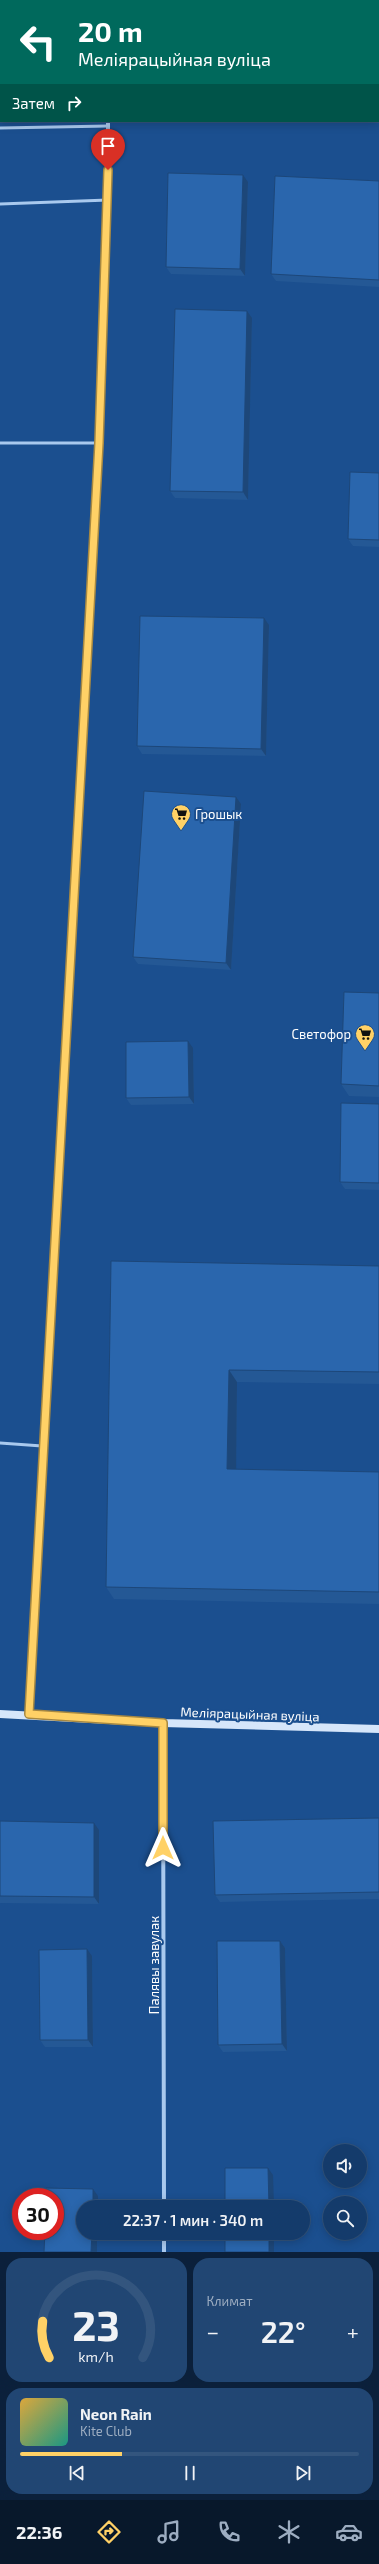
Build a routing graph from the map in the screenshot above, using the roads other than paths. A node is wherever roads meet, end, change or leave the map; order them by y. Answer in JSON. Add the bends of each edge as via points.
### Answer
{"nodes":[{"id":1,"x":108,"y":122,"type":"edge"},
{"id":2,"x":108,"y":126,"type":"junction"},
{"id":3,"x":0,"y":128,"type":"edge"},
{"id":4,"x":108,"y":200,"type":"junction"},
{"id":5,"x":0,"y":204,"type":"edge"},
{"id":6,"x":0,"y":443,"type":"edge"},
{"id":7,"x":99,"y":443,"type":"junction"},
{"id":8,"x":0,"y":1443,"type":"edge"},
{"id":9,"x":42,"y":1446,"type":"junction"},
{"id":10,"x":0,"y":1714,"type":"edge"},
{"id":11,"x":29,"y":1714,"type":"junction"},
{"id":12,"x":163,"y":1723,"type":"junction"},
{"id":13,"x":379,"y":1729,"type":"edge"},
{"id":14,"x":164,"y":2200,"type":"edge"},
{"id":15,"x":164,"y":2240,"type":"edge"},
{"id":16,"x":164,"y":2252,"type":"edge"}],
"edges":[{"from":1,"to":2,"type":"street"},
{"from":2,"to":3,"type":"lane"},
{"from":2,"to":4,"type":"street"},
{"from":4,"to":5,"type":"lane"},
{"from":4,"to":7,"type":"street"},
{"from":6,"to":7,"type":"lane"},
{"from":7,"to":9,"type":"street"},
{"from":8,"to":9,"type":"lane"},
{"from":9,"to":11,"type":"street"},
{"from":10,"to":11,"type":"street","name":"Меліярацыйная вуліца"},
{"from":11,"to":12,"type":"street","name":"Меліярацыйная вуліца"},
{"from":12,"to":13,"type":"street","name":"Меліярацыйная вуліца"},
{"from":12,"to":14,"type":"street","name":"Палявы завулак"},
{"from":15,"to":16,"type":"street"}]}
